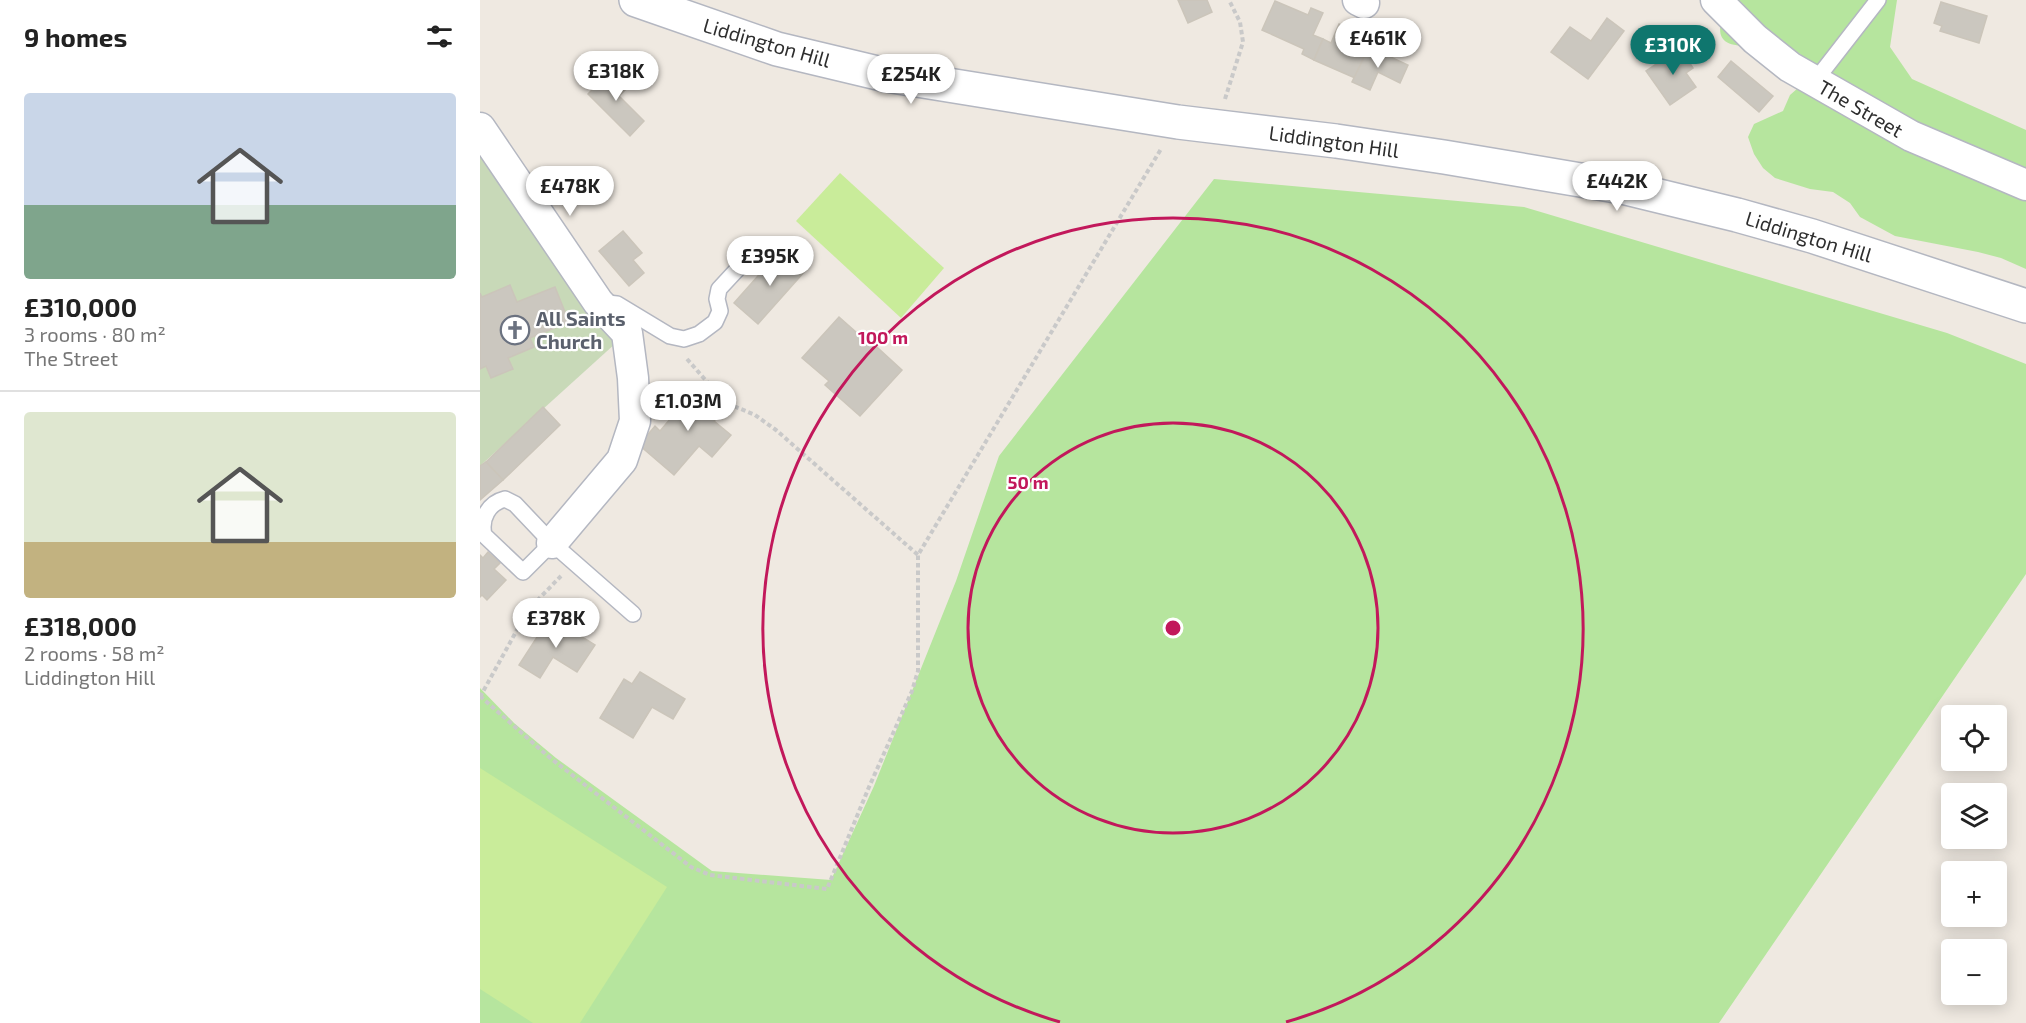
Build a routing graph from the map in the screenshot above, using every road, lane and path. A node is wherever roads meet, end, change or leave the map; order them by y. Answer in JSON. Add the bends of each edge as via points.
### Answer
{"nodes":[{"id":1,"x":636,"y":0,"type":"edge"},
{"id":2,"x":1229,"y":0,"type":"edge"},
{"id":3,"x":1716,"y":0,"type":"edge"},
{"id":4,"x":1878,"y":0,"type":"edge"},
{"id":5,"x":1815,"y":81,"type":"junction"},
{"id":6,"x":1219,"y":126,"type":"junction"},
{"id":7,"x":480,"y":128,"type":"edge"},
{"id":8,"x":1152,"y":164,"type":"dead end"},
{"id":9,"x":2026,"y":184,"type":"edge"},
{"id":10,"x":758,"y":247,"type":"dead end"},
{"id":11,"x":598,"y":302,"type":"junction"},
{"id":12,"x":2026,"y":306,"type":"edge"},
{"id":13,"x":670,"y":336,"type":"junction"},
{"id":14,"x":552,"y":543,"type":"junction"},
{"id":15,"x":918,"y":555,"type":"junction"},
{"id":16,"x":547,"y":589,"type":"dead end"},
{"id":17,"x":633,"y":614,"type":"dead end"},
{"id":18,"x":480,"y":696,"type":"edge"}],
"edges":[{"from":1,"to":6,"type":"main road","name":"Liddington Hill","via":[[777,49],[886,75]]},
{"from":2,"to":6,"type":"path","via":[[1240,22],[1243,42]]},
{"from":3,"to":5,"type":"street","name":"The Street","via":[[1755,39]]},
{"from":4,"to":5,"type":"lane"},
{"from":5,"to":9,"type":"street","name":"The Street","via":[[1911,136]]},
{"from":6,"to":12,"type":"main road","name":"Liddington Hill","via":[[1444,157],[1622,187],[1812,236]]},
{"from":7,"to":11,"type":"street"},
{"from":8,"to":15,"type":"path"},
{"from":10,"to":13,"type":"lane","via":[[719,289],[720,311],[715,322],[684,339]]},
{"from":11,"to":13,"type":"lane","via":[[617,304]]},
{"from":11,"to":14,"type":"street","via":[[627,333],[634,421],[622,460]]},
{"from":13,"to":15,"type":"path","via":[[729,404],[776,430]]},
{"from":14,"to":14,"type":"lane","via":[[505,499],[497,501],[482,517],[480,527],[484,535],[523,572]]},
{"from":14,"to":17,"type":"lane"},
{"from":15,"to":18,"type":"path","via":[[918,671],[827,889],[711,875],[691,867],[549,757]]},
{"from":16,"to":18,"type":"path","via":[[528,610]]}]}
